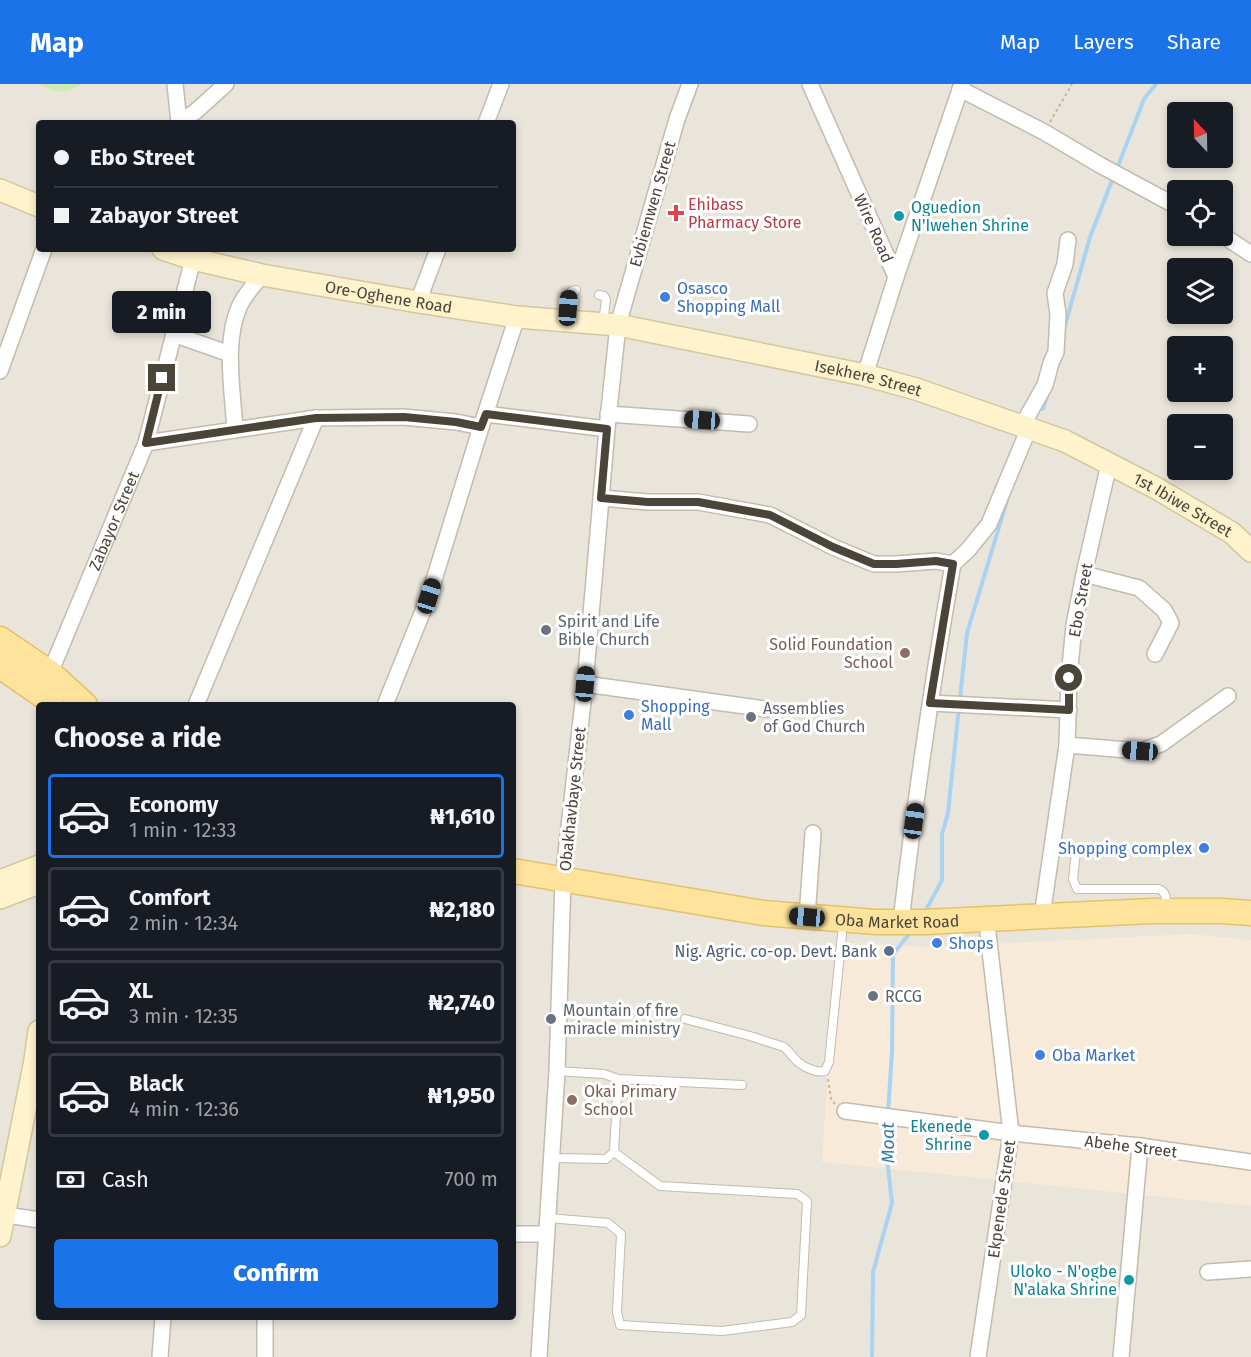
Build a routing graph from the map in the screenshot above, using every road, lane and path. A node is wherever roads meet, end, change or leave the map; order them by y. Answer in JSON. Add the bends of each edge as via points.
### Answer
{"nodes":[{"id":1,"x":175,"y":84,"type":"edge"},
{"id":2,"x":226,"y":84,"type":"edge"},
{"id":3,"x":501,"y":84,"type":"edge"},
{"id":4,"x":690,"y":84,"type":"edge"},
{"id":5,"x":810,"y":84,"type":"edge"},
{"id":6,"x":1072,"y":84,"type":"edge"},
{"id":7,"x":961,"y":87,"type":"edge"},
{"id":8,"x":179,"y":120,"type":"edge"},
{"id":9,"x":183,"y":120,"type":"edge"},
{"id":10,"x":487,"y":120,"type":"edge"},
{"id":11,"x":1044,"y":132,"type":"junction"},
{"id":12,"x":0,"y":190,"type":"edge"},
{"id":13,"x":1167,"y":201,"type":"edge"},
{"id":14,"x":36,"y":205,"type":"edge"},
{"id":15,"x":1068,"y":240,"type":"dead end"},
{"id":16,"x":1233,"y":242,"type":"edge"},
{"id":17,"x":43,"y":252,"type":"edge"},
{"id":18,"x":437,"y":252,"type":"edge"},
{"id":19,"x":192,"y":254,"type":"edge"},
{"id":20,"x":1251,"y":254,"type":"edge"},
{"id":21,"x":262,"y":274,"type":"junction"},
{"id":22,"x":896,"y":277,"type":"junction"},
{"id":23,"x":576,"y":290,"type":"dead end"},
{"id":24,"x":599,"y":295,"type":"dead end"},
{"id":25,"x":417,"y":302,"type":"junction"},
{"id":26,"x":517,"y":317,"type":"junction"},
{"id":27,"x":567,"y":322,"type":"junction"},
{"id":28,"x":610,"y":325,"type":"junction"},
{"id":29,"x":173,"y":334,"type":"junction"},
{"id":30,"x":230,"y":354,"type":"junction"},
{"id":31,"x":0,"y":372,"type":"edge"},
{"id":32,"x":865,"y":375,"type":"junction"},
{"id":33,"x":316,"y":418,"type":"junction"},
{"id":34,"x":484,"y":420,"type":"junction"},
{"id":35,"x":608,"y":421,"type":"junction"},
{"id":36,"x":749,"y":424,"type":"dead end"},
{"id":37,"x":1026,"y":427,"type":"junction"},
{"id":38,"x":236,"y":430,"type":"junction"},
{"id":39,"x":146,"y":443,"type":"junction"},
{"id":40,"x":1109,"y":464,"type":"junction"},
{"id":41,"x":601,"y":498,"type":"junction"},
{"id":42,"x":1251,"y":551,"type":"edge"},
{"id":43,"x":953,"y":564,"type":"junction"},
{"id":44,"x":1084,"y":574,"type":"junction"},
{"id":45,"x":0,"y":639,"type":"edge"},
{"id":46,"x":1155,"y":654,"type":"dead end"},
{"id":47,"x":0,"y":666,"type":"edge"},
{"id":48,"x":50,"y":673,"type":"junction"},
{"id":49,"x":585,"y":684,"type":"junction"},
{"id":50,"x":1228,"y":696,"type":"dead end"},
{"id":51,"x":49,"y":702,"type":"edge"},
{"id":52,"x":82,"y":702,"type":"edge"},
{"id":53,"x":197,"y":702,"type":"edge"},
{"id":54,"x":386,"y":702,"type":"edge"},
{"id":55,"x":930,"y":703,"type":"junction"},
{"id":56,"x":766,"y":709,"type":"dead end"},
{"id":57,"x":1069,"y":710,"type":"junction"},
{"id":58,"x":1067,"y":745,"type":"junction"},
{"id":59,"x":813,"y":832,"type":"dead end"},
{"id":60,"x":1076,"y":852,"type":"dead end"},
{"id":61,"x":36,"y":867,"type":"edge"},
{"id":62,"x":516,"y":872,"type":"edge"},
{"id":63,"x":0,"y":881,"type":"edge"},
{"id":64,"x":36,"y":884,"type":"edge"},
{"id":65,"x":563,"y":886,"type":"junction"},
{"id":66,"x":516,"y":887,"type":"edge"},
{"id":67,"x":0,"y":898,"type":"edge"},
{"id":68,"x":1166,"y":911,"type":"junction"},
{"id":69,"x":1251,"y":913,"type":"edge"},
{"id":70,"x":1042,"y":916,"type":"junction"},
{"id":71,"x":807,"y":917,"type":"junction"},
{"id":72,"x":901,"y":921,"type":"junction"},
{"id":73,"x":1251,"y":926,"type":"edge"},
{"id":74,"x":988,"y":933,"type":"junction"},
{"id":75,"x":842,"y":934,"type":"junction"},
{"id":76,"x":685,"y":1019,"type":"dead end"},
{"id":77,"x":36,"y":1065,"type":"edge"},
{"id":78,"x":828,"y":1067,"type":"junction"},
{"id":79,"x":557,"y":1071,"type":"junction"},
{"id":80,"x":618,"y":1079,"type":"junction"},
{"id":81,"x":742,"y":1085,"type":"dead end"},
{"id":82,"x":845,"y":1111,"type":"joint"},
{"id":83,"x":1011,"y":1133,"type":"junction"},
{"id":84,"x":1140,"y":1146,"type":"junction"},
{"id":85,"x":614,"y":1152,"type":"junction"},
{"id":86,"x":552,"y":1158,"type":"junction"},
{"id":87,"x":1251,"y":1162,"type":"edge"},
{"id":88,"x":2,"y":1215,"type":"edge"},
{"id":89,"x":548,"y":1218,"type":"junction"},
{"id":90,"x":36,"y":1220,"type":"edge"},
{"id":91,"x":516,"y":1234,"type":"edge"},
{"id":92,"x":546,"y":1234,"type":"junction"},
{"id":93,"x":0,"y":1236,"type":"edge"},
{"id":94,"x":1251,"y":1269,"type":"edge"},
{"id":95,"x":1208,"y":1272,"type":"dead end"},
{"id":96,"x":163,"y":1320,"type":"edge"},
{"id":97,"x":265,"y":1320,"type":"edge"},
{"id":98,"x":160,"y":1357,"type":"edge"},
{"id":99,"x":265,"y":1357,"type":"edge"},
{"id":100,"x":539,"y":1357,"type":"edge"},
{"id":101,"x":978,"y":1357,"type":"edge"},
{"id":102,"x":1121,"y":1357,"type":"edge"}],
"edges":[{"from":1,"to":8,"type":"street"},
{"from":2,"to":9,"type":"street"},
{"from":3,"to":10,"type":"street"},
{"from":4,"to":28,"type":"street","name":"Evbiemwen Street"},
{"from":5,"to":22,"type":"street","name":"Wire Road"},
{"from":6,"to":11,"type":"path"},
{"from":7,"to":11,"type":"street"},
{"from":7,"to":22,"type":"street"},
{"from":11,"to":13,"type":"street"},
{"from":12,"to":14,"type":"street"},
{"from":15,"to":37,"type":"street","via":[[1055,293],[1056,352]]},
{"from":16,"to":20,"type":"street"},
{"from":17,"to":31,"type":"street"},
{"from":18,"to":25,"type":"street"},
{"from":19,"to":21,"type":"street","name":"Ore-Oghene Road"},
{"from":19,"to":29,"type":"street","name":"Zabayor Street"},
{"from":21,"to":25,"type":"street","name":"Ore-Oghene Road"},
{"from":21,"to":30,"type":"street","via":[[240,305]]},
{"from":22,"to":32,"type":"street","name":"Wire Road"},
{"from":23,"to":27,"type":"lane","via":[[569,294]]},
{"from":24,"to":28,"type":"lane","via":[[606,300]]},
{"from":25,"to":26,"type":"street","name":"Ore-Oghene Road"},
{"from":26,"to":27,"type":"street","name":"Ore-Oghene Road"},
{"from":26,"to":34,"type":"street"},
{"from":27,"to":28,"type":"street","name":"Ore-Oghene Road"},
{"from":28,"to":32,"type":"street","name":"Isekhere Street"},
{"from":28,"to":35,"type":"street","name":"Obakhavbaye Street"},
{"from":29,"to":30,"type":"street"},
{"from":29,"to":39,"type":"street","name":"Zabayor Street"},
{"from":30,"to":38,"type":"street"},
{"from":32,"to":37,"type":"street","name":"Isekhere Street"},
{"from":33,"to":34,"type":"street"},
{"from":33,"to":38,"type":"street"},
{"from":33,"to":53,"type":"street"},
{"from":34,"to":35,"type":"street"},
{"from":34,"to":54,"type":"street","via":[[429,596]]},
{"from":35,"to":36,"type":"street"},
{"from":35,"to":41,"type":"street","name":"Obakhavbaye Street"},
{"from":37,"to":40,"type":"street","name":"Isekhere Street","via":[[1065,441]]},
{"from":37,"to":43,"type":"street","via":[[989,524]]},
{"from":38,"to":39,"type":"street"},
{"from":39,"to":48,"type":"street","name":"Zabayor Street"},
{"from":40,"to":42,"type":"street","name":"1st Ibiwe Street","via":[[1232,533]]},
{"from":40,"to":44,"type":"street","name":"Ebo Street"},
{"from":41,"to":43,"type":"street","via":[[698,502],[770,515],[874,564]]},
{"from":41,"to":49,"type":"street","name":"Obakhavbaye Street"},
{"from":43,"to":55,"type":"street"},
{"from":44,"to":46,"type":"street","via":[[1139,588],[1164,610],[1171,623]]},
{"from":44,"to":57,"type":"street","name":"Ebo Street","via":[[1074,625]]},
{"from":45,"to":48,"type":"main road"},
{"from":47,"to":51,"type":"main road"},
{"from":48,"to":52,"type":"main road"},
{"from":49,"to":56,"type":"street"},
{"from":49,"to":65,"type":"street","name":"Obakhavbaye Street"},
{"from":50,"to":58,"type":"street","via":[[1150,748],[1140,751]]},
{"from":55,"to":57,"type":"street"},
{"from":55,"to":72,"type":"street"},
{"from":57,"to":58,"type":"street","name":"Ebo Street"},
{"from":58,"to":70,"type":"street","name":"Ebo Street"},
{"from":59,"to":71,"type":"street"},
{"from":60,"to":68,"type":"lane","via":[[1073,879],[1077,889],[1159,889],[1166,895]]},
{"from":61,"to":63,"type":"street"},
{"from":62,"to":65,"type":"main road","name":"Oba Market Road"},
{"from":64,"to":67,"type":"street"},
{"from":65,"to":66,"type":"main road","name":"Oba Market Road"},
{"from":65,"to":71,"type":"main road","name":"Oba Market Road"},
{"from":65,"to":75,"type":"main road","name":"Oba Market Road","via":[[761,927]]},
{"from":65,"to":79,"type":"street","name":"Obakhavbaye Street"},
{"from":68,"to":69,"type":"main road","name":"Oba Market Road"},
{"from":68,"to":70,"type":"main road","name":"Oba Market Road"},
{"from":70,"to":72,"type":"main road","name":"Oba Market Road"},
{"from":71,"to":72,"type":"main road","name":"Oba Market Road"},
{"from":73,"to":74,"type":"main road","name":"Oba Market Road","via":[[1152,923]]},
{"from":74,"to":75,"type":"main road","name":"Oba Market Road"},
{"from":74,"to":83,"type":"street","name":"Ekpenede Street"},
{"from":75,"to":78,"type":"lane"},
{"from":76,"to":78,"type":"lane","via":[[784,1047],[806,1068],[821,1072]]},
{"from":77,"to":88,"type":"street"},
{"from":78,"to":82,"type":"path","via":[[831,1099]]},
{"from":79,"to":80,"type":"lane","via":[[604,1074]]},
{"from":79,"to":86,"type":"street","name":"Obakhavbaye Street"},
{"from":80,"to":81,"type":"lane"},
{"from":80,"to":85,"type":"lane"},
{"from":82,"to":83,"type":"street","name":"Abehe Street"},
{"from":83,"to":84,"type":"street","name":"Abehe Street"},
{"from":83,"to":101,"type":"street","name":"Ekpenede Street"},
{"from":84,"to":87,"type":"street","name":"Abehe Street"},
{"from":84,"to":102,"type":"street"},
{"from":85,"to":86,"type":"lane","via":[[606,1159]]},
{"from":85,"to":89,"type":"lane","via":[[660,1186],[797,1194],[807,1201],[801,1315],[792,1322],[722,1331],[620,1325],[617,1312],[621,1234],[608,1223]]},
{"from":86,"to":89,"type":"street","name":"Obakhavbaye Street"},
{"from":88,"to":90,"type":"street"},
{"from":88,"to":93,"type":"street"},
{"from":89,"to":92,"type":"street","name":"Obakhavbaye Street"},
{"from":91,"to":92,"type":"street"},
{"from":92,"to":100,"type":"street","name":"Obakhavbaye Street"},
{"from":94,"to":95,"type":"street"},
{"from":96,"to":98,"type":"street"},
{"from":97,"to":99,"type":"street"}]}
